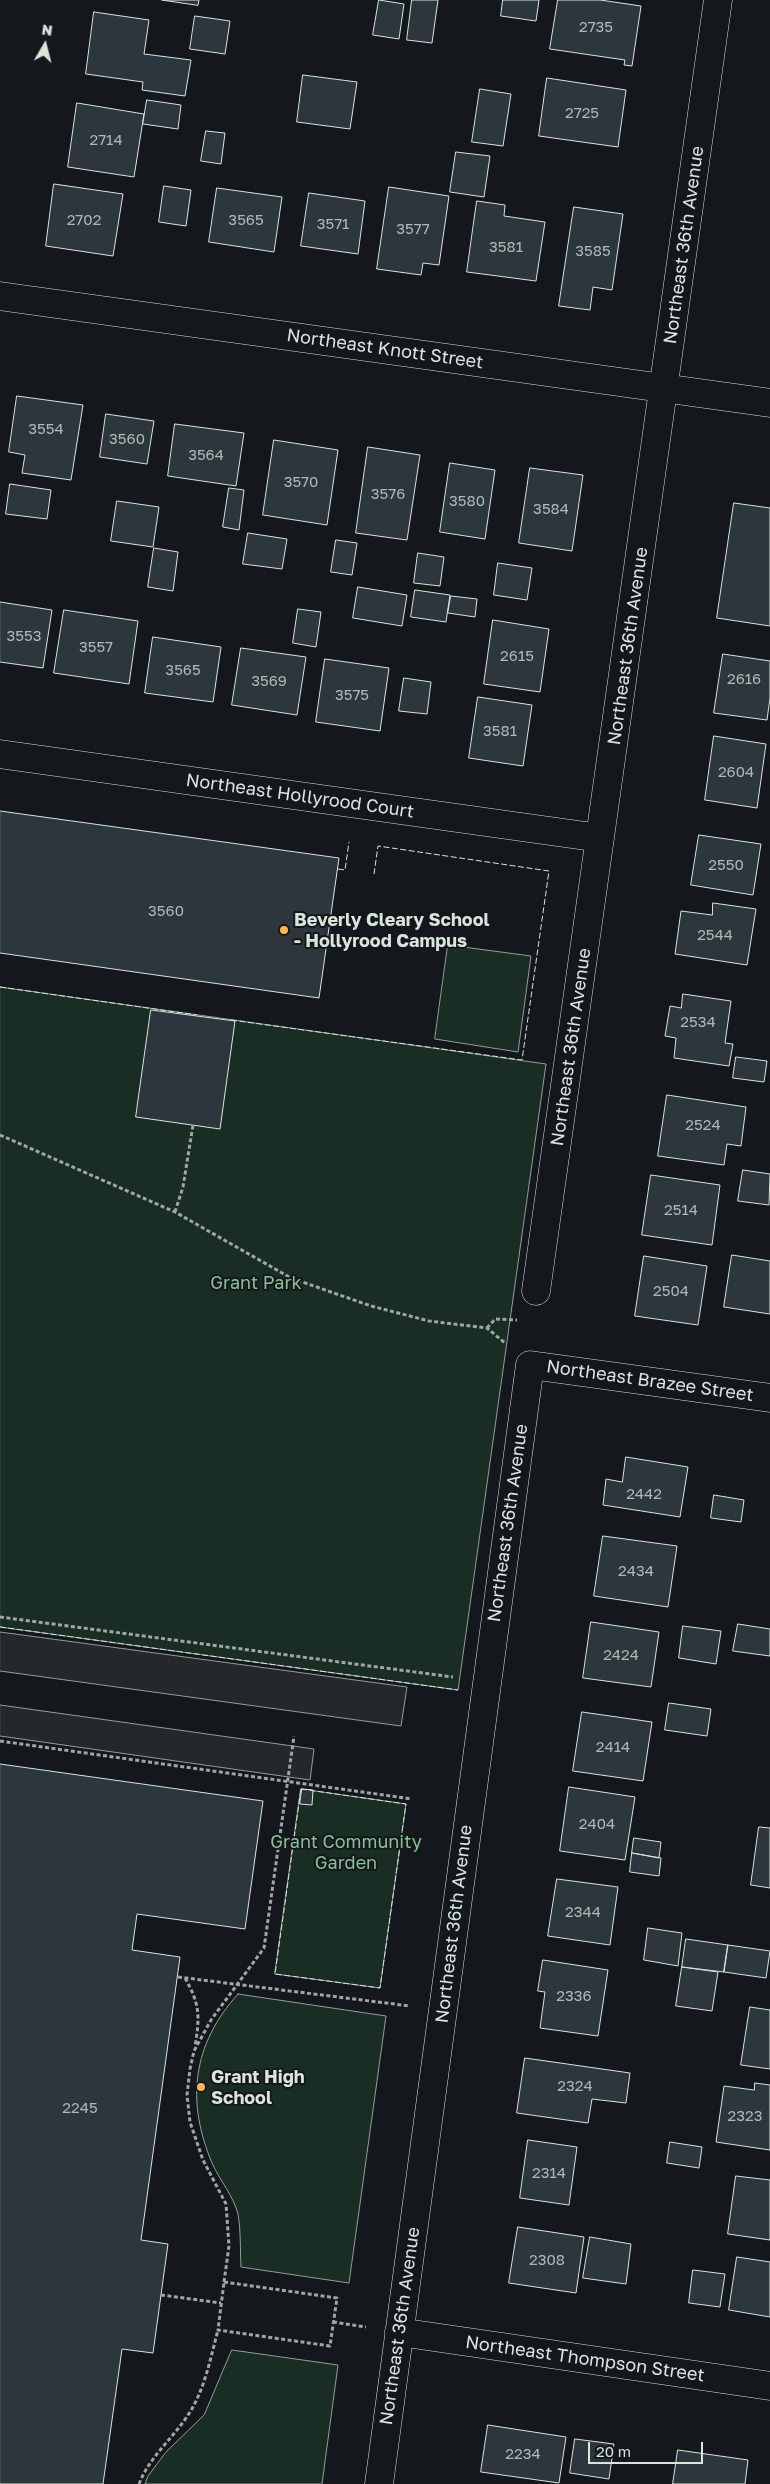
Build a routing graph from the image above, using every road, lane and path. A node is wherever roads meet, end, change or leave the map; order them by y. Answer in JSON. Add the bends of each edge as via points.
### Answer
{"nodes":[{"id":1,"x":718,"y":0,"type":"edge"},
{"id":2,"x":0,"y":296,"type":"edge"},
{"id":3,"x":665,"y":388,"type":"junction"},
{"id":4,"x":770,"y":403,"type":"edge"},
{"id":5,"x":0,"y":754,"type":"edge"},
{"id":6,"x":600,"y":838,"type":"junction"},
{"id":7,"x":193,"y":1125,"type":"dead end"},
{"id":8,"x":0,"y":1135,"type":"edge"},
{"id":9,"x":175,"y":1212,"type":"junction"},
{"id":10,"x":536,"y":1292,"type":"dead end"},
{"id":11,"x":530,"y":1365,"type":"junction"},
{"id":12,"x":770,"y":1398,"type":"edge"},
{"id":13,"x":0,"y":1617,"type":"edge"},
{"id":14,"x":460,"y":1678,"type":"dead end"},
{"id":15,"x":294,"y":1736,"type":"dead end"},
{"id":16,"x":0,"y":1741,"type":"edge"},
{"id":17,"x":287,"y":1782,"type":"junction"},
{"id":18,"x":412,"y":1799,"type":"dead end"},
{"id":19,"x":178,"y":1977,"type":"dead end"},
{"id":20,"x":184,"y":1978,"type":"junction"},
{"id":21,"x":238,"y":1985,"type":"junction"},
{"id":22,"x":443,"y":2010,"type":"junction"},
{"id":23,"x":194,"y":2051,"type":"junction"},
{"id":24,"x":224,"y":2282,"type":"junction"},
{"id":25,"x":161,"y":2295,"type":"dead end"},
{"id":26,"x":221,"y":2303,"type":"junction"},
{"id":27,"x":333,"y":2322,"type":"junction"},
{"id":28,"x":348,"y":2324,"type":"dead end"},
{"id":29,"x":218,"y":2330,"type":"junction"},
{"id":30,"x":399,"y":2332,"type":"junction"},
{"id":31,"x":770,"y":2386,"type":"edge"},
{"id":32,"x":139,"y":2484,"type":"edge"},
{"id":33,"x":379,"y":2484,"type":"edge"}],
"edges":[{"from":1,"to":3,"type":"street","name":"Northeast 36th Avenue"},
{"from":2,"to":3,"type":"street","name":"Northeast Knott Street"},
{"from":3,"to":4,"type":"street","name":"Northeast Knott Street"},
{"from":3,"to":6,"type":"street","name":"Northeast 36th Avenue"},
{"from":5,"to":6,"type":"street","name":"Northeast Hollyrood Court"},
{"from":6,"to":10,"type":"street","name":"Northeast 36th Avenue"},
{"from":7,"to":9,"type":"path","via":[[183,1186]]},
{"from":8,"to":9,"type":"path"},
{"from":9,"to":11,"type":"path","via":[[291,1278],[371,1306],[421,1319],[487,1328]]},
{"from":11,"to":12,"type":"street","name":"Northeast Brazee Street"},
{"from":11,"to":22,"type":"street","name":"Northeast 36th Avenue"},
{"from":13,"to":14,"type":"path"},
{"from":15,"to":17,"type":"path"},
{"from":16,"to":17,"type":"path"},
{"from":17,"to":18,"type":"path"},
{"from":17,"to":21,"type":"path","via":[[264,1948]]},
{"from":19,"to":20,"type":"path"},
{"from":20,"to":21,"type":"path"},
{"from":20,"to":23,"type":"path","via":[[193,1992],[200,2014]]},
{"from":21,"to":22,"type":"path"},
{"from":21,"to":23,"type":"path","via":[[211,2020]]},
{"from":22,"to":30,"type":"street","name":"Northeast 36th Avenue"},
{"from":23,"to":24,"type":"path","via":[[187,2095],[190,2122],[203,2160],[226,2204],[229,2246]]},
{"from":24,"to":26,"type":"path"},
{"from":24,"to":27,"type":"path","via":[[336,2298]]},
{"from":25,"to":26,"type":"path"},
{"from":26,"to":29,"type":"path"},
{"from":27,"to":28,"type":"path"},
{"from":27,"to":29,"type":"path","via":[[330,2346]]},
{"from":29,"to":32,"type":"path","via":[[196,2400],[187,2417],[151,2461]]},
{"from":30,"to":31,"type":"street","name":"Northeast Thompson Street"},
{"from":30,"to":33,"type":"street","name":"Northeast 36th Avenue"}]}
